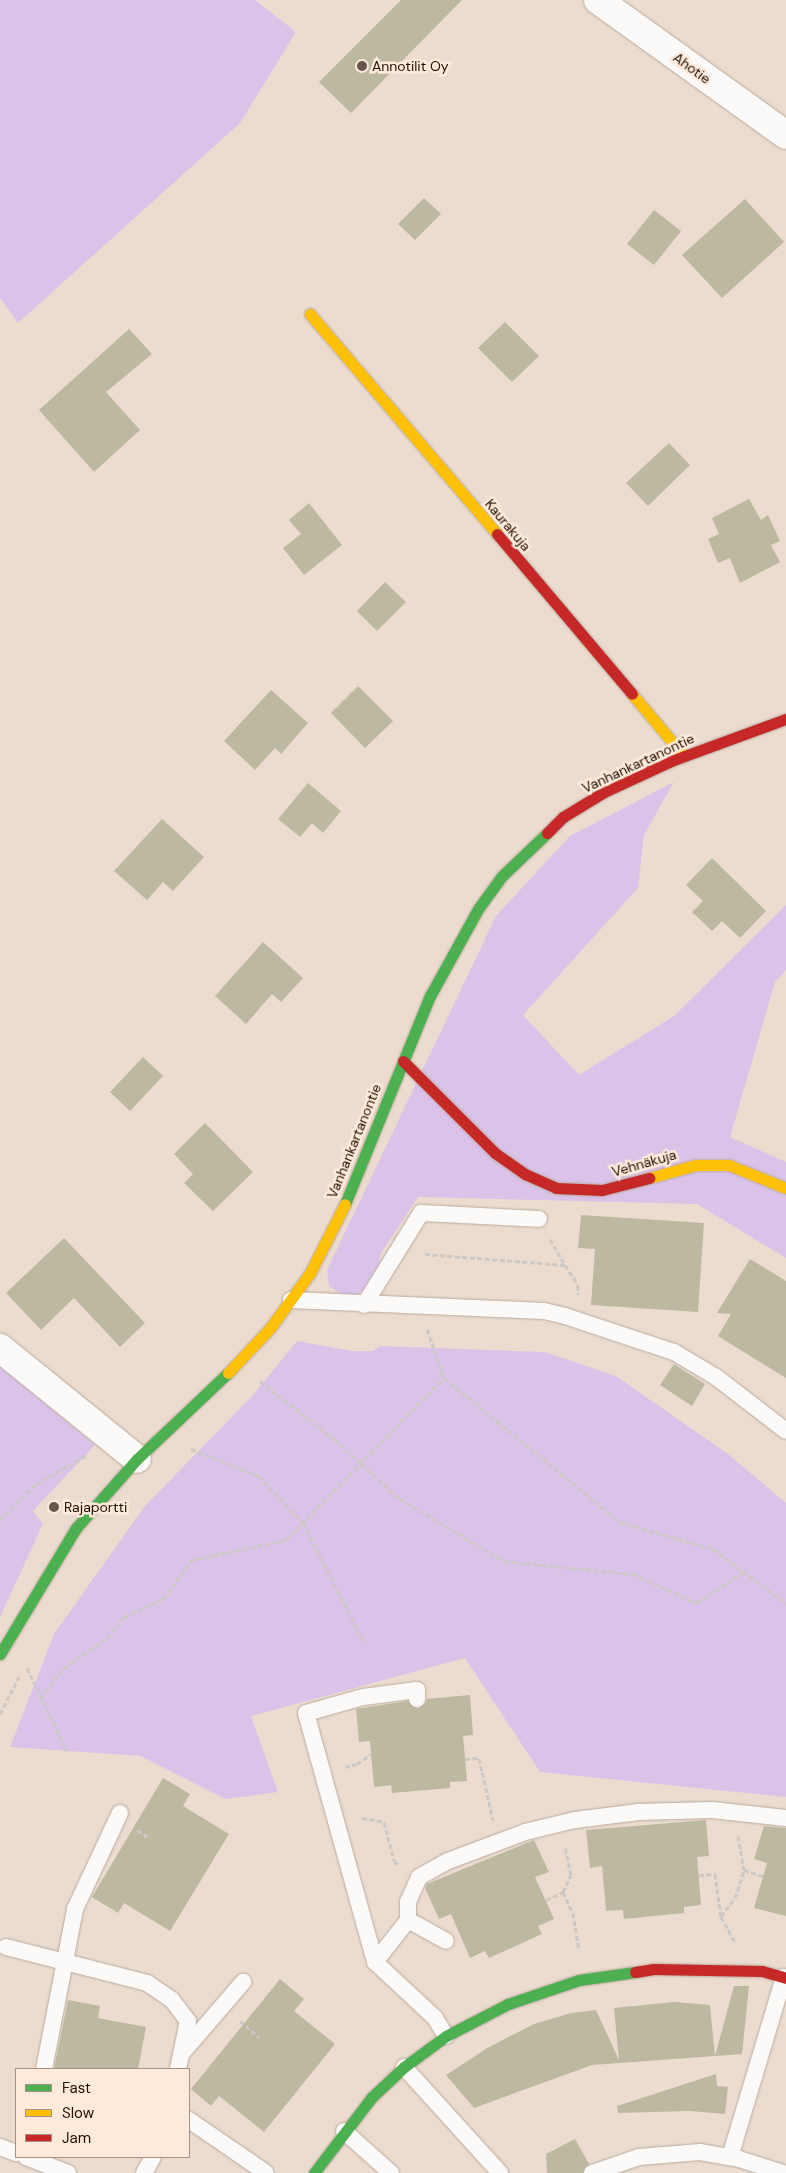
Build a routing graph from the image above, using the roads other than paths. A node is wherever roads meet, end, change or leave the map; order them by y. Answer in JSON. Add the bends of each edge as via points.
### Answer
{"nodes":[{"id":1,"x":598,"y":0,"type":"edge"},
{"id":2,"x":786,"y":135,"type":"edge"},
{"id":3,"x":310,"y":314,"type":"dead end"},
{"id":4,"x":786,"y":718,"type":"edge"},
{"id":5,"x":684,"y":756,"type":"junction"},
{"id":6,"x":403,"y":1061,"type":"junction"},
{"id":7,"x":786,"y":1188,"type":"edge"},
{"id":8,"x":539,"y":1219,"type":"road end"},
{"id":9,"x":291,"y":1300,"type":"junction"},
{"id":10,"x":364,"y":1305,"type":"junction"},
{"id":11,"x":0,"y":1348,"type":"edge"},
{"id":12,"x":786,"y":1431,"type":"edge"},
{"id":13,"x":137,"y":1459,"type":"junction"},
{"id":14,"x":0,"y":1654,"type":"edge"},
{"id":15,"x":417,"y":1699,"type":"dead end"},
{"id":16,"x":120,"y":1813,"type":"dead end"},
{"id":17,"x":786,"y":1818,"type":"edge"},
{"id":18,"x":408,"y":1920,"type":"junction"},
{"id":19,"x":446,"y":1941,"type":"dead end"},
{"id":20,"x":6,"y":1947,"type":"dead end"},
{"id":21,"x":62,"y":1960,"type":"junction"},
{"id":22,"x":374,"y":1962,"type":"junction"},
{"id":23,"x":785,"y":1978,"type":"edge"},
{"id":24,"x":243,"y":1982,"type":"dead end"},
{"id":25,"x":446,"y":2036,"type":"junction"},
{"id":26,"x":180,"y":2062,"type":"edge"},
{"id":27,"x":404,"y":2067,"type":"junction"},
{"id":28,"x":44,"y":2068,"type":"edge"},
{"id":29,"x":190,"y":2121,"type":"edge"},
{"id":30,"x":344,"y":2131,"type":"junction"},
{"id":31,"x":0,"y":2146,"type":"edge"},
{"id":32,"x":15,"y":2153,"type":"edge"},
{"id":33,"x":730,"y":2157,"type":"junction"},
{"id":34,"x":29,"y":2158,"type":"edge"},
{"id":35,"x":152,"y":2158,"type":"edge"},
{"id":36,"x":64,"y":2172,"type":"edge"},
{"id":37,"x":144,"y":2173,"type":"edge"},
{"id":38,"x":266,"y":2173,"type":"edge"},
{"id":39,"x":314,"y":2173,"type":"edge"},
{"id":40,"x":390,"y":2173,"type":"edge"},
{"id":41,"x":500,"y":2173,"type":"edge"},
{"id":42,"x":592,"y":2173,"type":"edge"},
{"id":43,"x":783,"y":2173,"type":"edge"}],
"edges":[{"from":1,"to":2,"type":"street","name":"Ahotie"},
{"from":3,"to":5,"type":"street","name":"Kaurakuja"},
{"from":4,"to":5,"type":"street","name":"Vanhankartanontie"},
{"from":5,"to":6,"type":"street","name":"Vanhankartanontie","via":[[604,792],[563,817],[522,854],[478,909],[455,949],[430,996]]},
{"from":6,"to":7,"type":"street","name":"Vehnäkuja","via":[[495,1152],[525,1174],[556,1188],[602,1190],[696,1165],[729,1166]]},
{"from":6,"to":9,"type":"street","name":"Vanhankartanontie","via":[[350,1194],[310,1273]]},
{"from":8,"to":10,"type":"lane","via":[[421,1213]]},
{"from":9,"to":10,"type":"lane"},
{"from":9,"to":13,"type":"street","name":"Vanhankartanontie","via":[[221,1382]]},
{"from":10,"to":12,"type":"lane","via":[[544,1312],[576,1320],[674,1352],[716,1376]]},
{"from":11,"to":13,"type":"street"},
{"from":13,"to":14,"type":"street","name":"Vanhankartanontie","via":[[76,1528]]},
{"from":15,"to":22,"type":"lane","via":[[417,1690],[363,1697],[306,1713]]},
{"from":16,"to":21,"type":"lane","via":[[75,1908]]},
{"from":17,"to":18,"type":"lane","via":[[733,1811],[638,1812],[559,1824],[506,1839],[448,1861],[419,1877],[408,1902]]},
{"from":18,"to":19,"type":"lane"},
{"from":18,"to":22,"type":"lane"},
{"from":20,"to":21,"type":"lane"},
{"from":21,"to":26,"type":"lane","via":[[147,1983],[172,2000],[188,2021]]},
{"from":21,"to":28,"type":"lane"},
{"from":22,"to":25,"type":"lane","via":[[436,2018]]},
{"from":23,"to":25,"type":"street","via":[[762,1971],[654,1969],[579,1980],[508,2004]]},
{"from":23,"to":33,"type":"lane"},
{"from":24,"to":26,"type":"lane"},
{"from":25,"to":27,"type":"street"},
{"from":27,"to":30,"type":"street","via":[[372,2097]]},
{"from":27,"to":41,"type":"lane"},
{"from":29,"to":38,"type":"lane"},
{"from":30,"to":39,"type":"street"},
{"from":30,"to":40,"type":"lane"},
{"from":31,"to":32,"type":"lane"},
{"from":33,"to":42,"type":"lane","via":[[700,2152],[639,2157]]},
{"from":33,"to":43,"type":"lane"},
{"from":34,"to":36,"type":"lane"},
{"from":35,"to":37,"type":"lane"}]}
